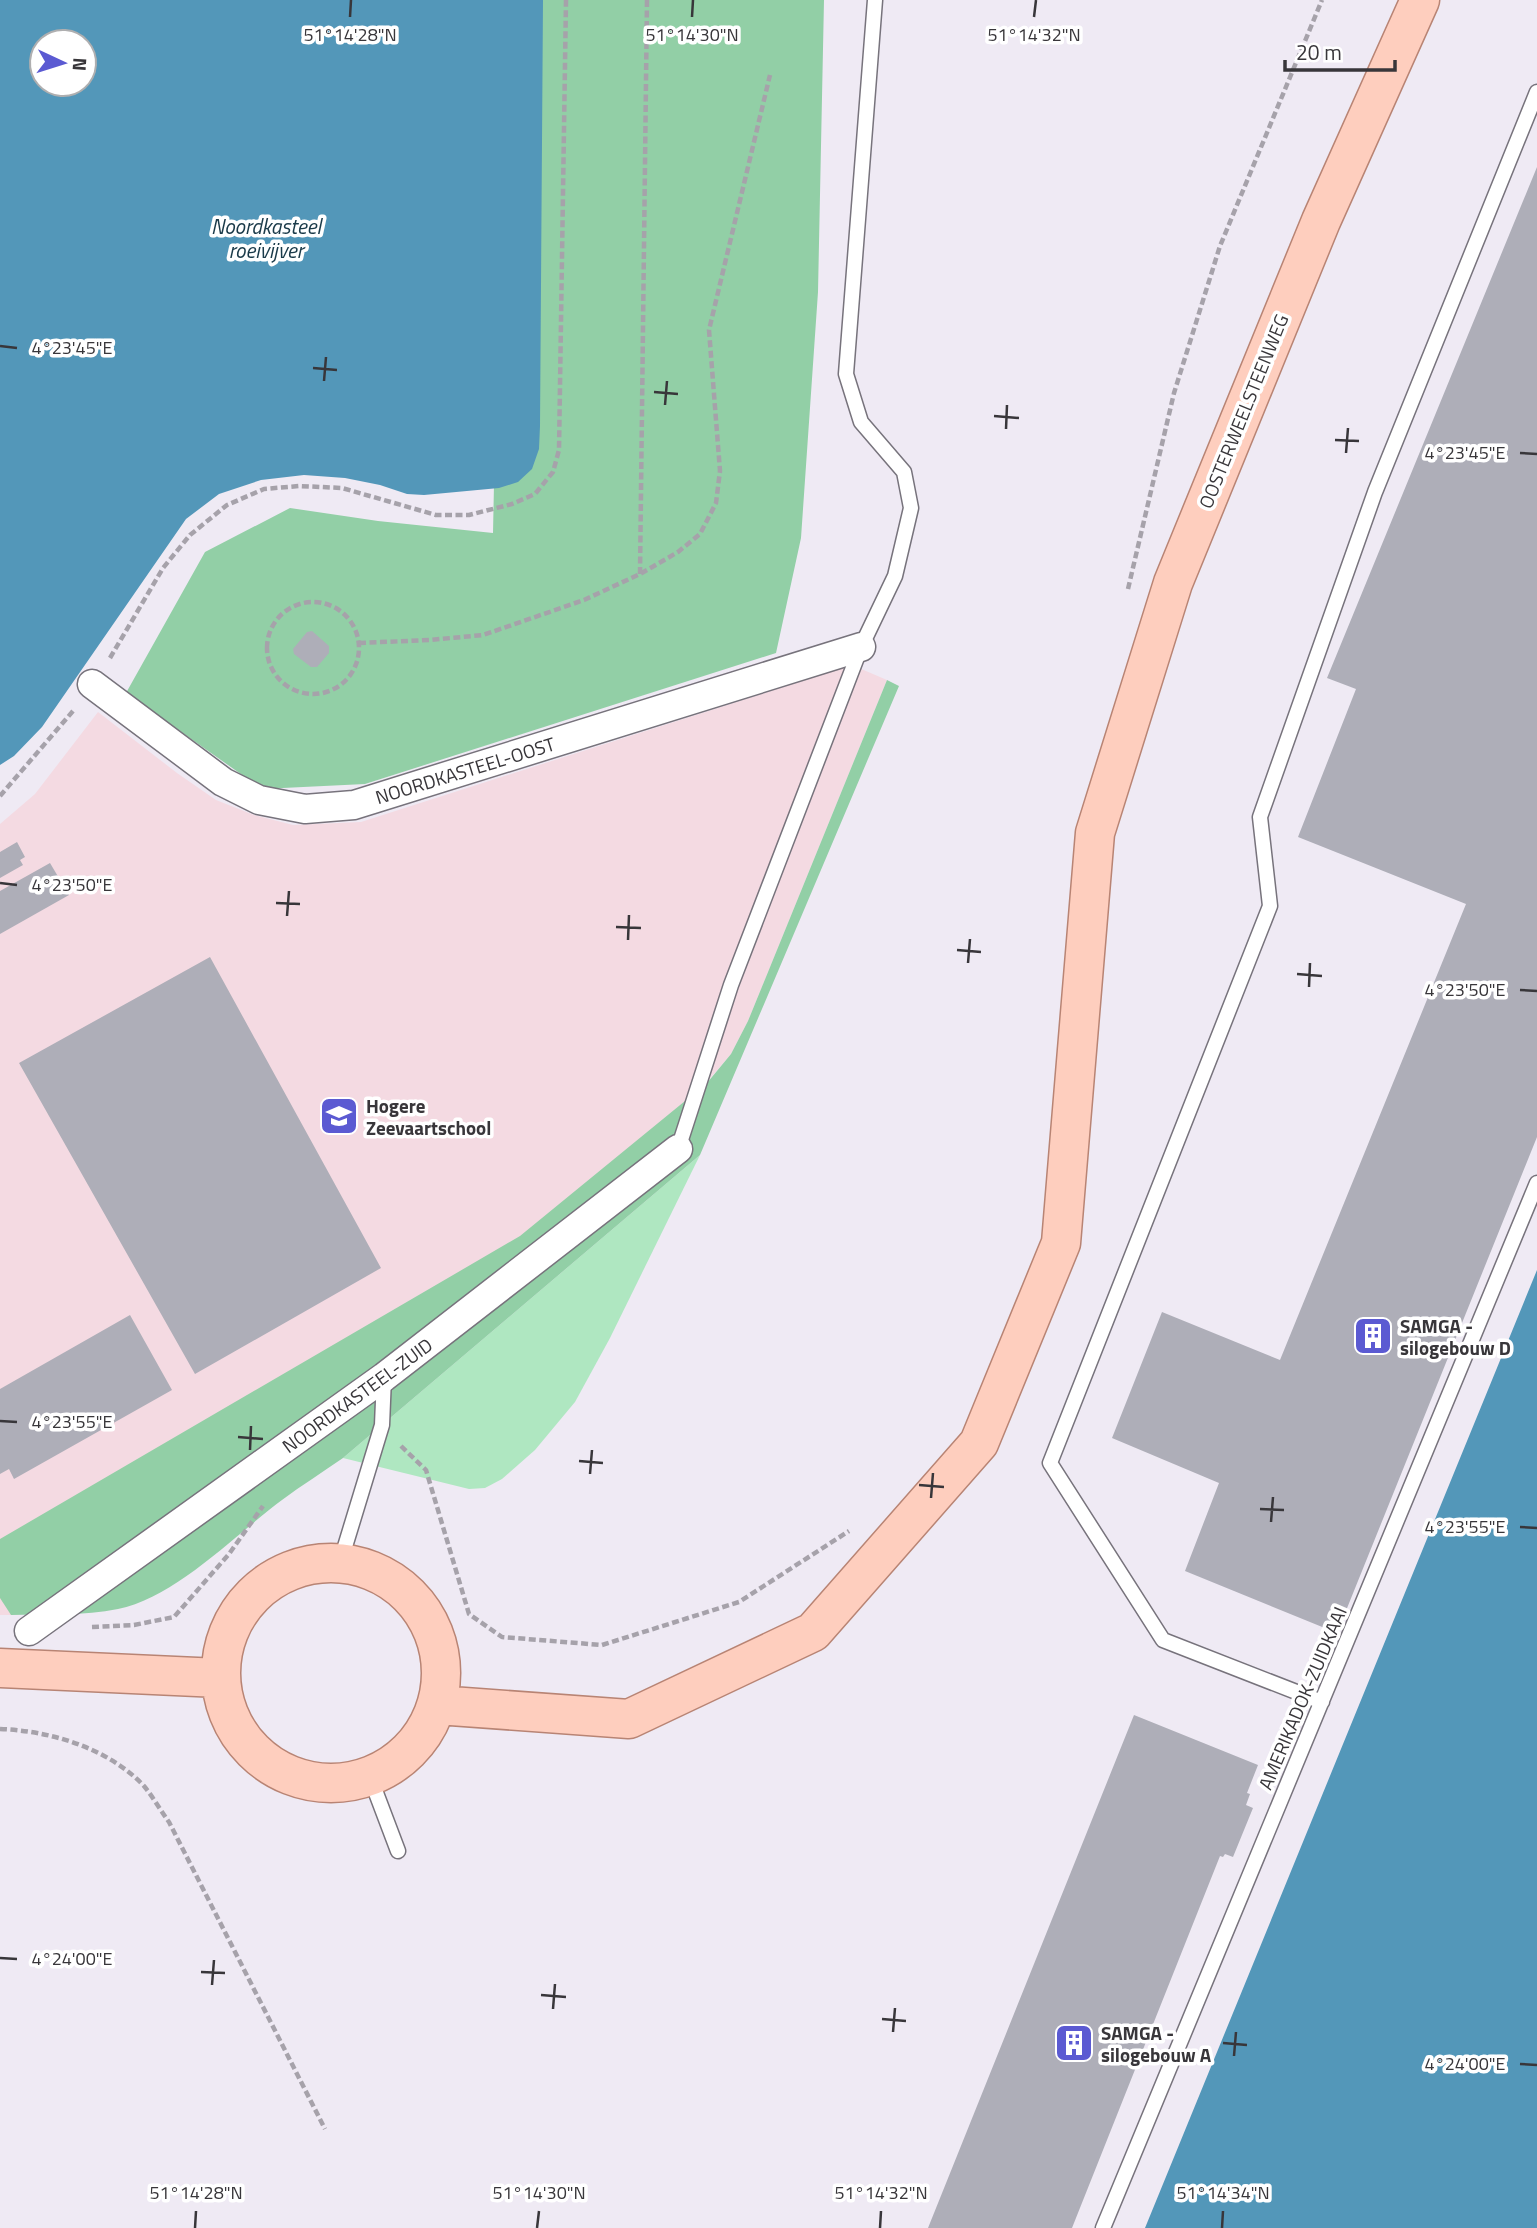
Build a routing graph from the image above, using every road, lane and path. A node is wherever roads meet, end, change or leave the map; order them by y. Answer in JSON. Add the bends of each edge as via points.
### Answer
{"nodes":[{"id":1,"x":566,"y":0,"type":"edge"},
{"id":2,"x":647,"y":0,"type":"edge"},
{"id":3,"x":875,"y":0,"type":"edge"},
{"id":4,"x":1322,"y":0,"type":"edge"},
{"id":5,"x":1420,"y":0,"type":"edge"},
{"id":6,"x":770,"y":75,"type":"dead end"},
{"id":7,"x":1537,"y":92,"type":"edge"},
{"id":8,"x":640,"y":574,"type":"junction"},
{"id":9,"x":1127,"y":594,"type":"dead end"},
{"id":10,"x":359,"y":643,"type":"junction"},
{"id":11,"x":861,"y":647,"type":"junction"},
{"id":12,"x":92,"y":684,"type":"junction"},
{"id":13,"x":0,"y":796,"type":"edge"},
{"id":14,"x":678,"y":1149,"type":"joint"},
{"id":15,"x":1537,"y":1183,"type":"edge"},
{"id":16,"x":384,"y":1377,"type":"junction"},
{"id":17,"x":382,"y":1425,"type":"junction"},
{"id":18,"x":265,"y":1502,"type":"dead end"},
{"id":19,"x":850,"y":1530,"type":"dead end"},
{"id":20,"x":340,"y":1563,"type":"junction"},
{"id":21,"x":29,"y":1631,"type":"joint"},
{"id":22,"x":0,"y":1668,"type":"edge"},
{"id":23,"x":219,"y":1678,"type":"junction"},
{"id":24,"x":1322,"y":1702,"type":"junction"},
{"id":25,"x":437,"y":1706,"type":"junction"},
{"id":26,"x":0,"y":1729,"type":"edge"},
{"id":27,"x":370,"y":1777,"type":"junction"},
{"id":28,"x":398,"y":1851,"type":"dead end"},
{"id":29,"x":325,"y":2129,"type":"dead end"},
{"id":30,"x":1103,"y":2228,"type":"edge"}],
"edges":[{"from":1,"to":12,"type":"path","via":[[558,450],[553,472],[534,494],[469,515],[436,515],[342,488],[299,486],[264,489],[227,505],[190,535],[163,568]]},
{"from":2,"to":8,"type":"path"},
{"from":3,"to":11,"type":"lane","via":[[846,374],[860,422],[904,472],[911,508],[895,576]]},
{"from":4,"to":9,"type":"path","via":[[1220,246],[1174,393]]},
{"from":5,"to":25,"type":"main road","name":"OOSTERWEELSTEENWEG","via":[[1321,221],[1173,583],[1096,833],[1060,1243],[979,1443],[813,1632],[629,1719]]},
{"from":6,"to":8,"type":"path","via":[[709,330],[720,471],[716,503],[700,534]]},
{"from":7,"to":24,"type":"lane","via":[[1375,492],[1260,817],[1270,906],[1050,1463],[1163,1640]]},
{"from":8,"to":10,"type":"path","via":[[584,600],[483,635]]},
{"from":10,"to":10,"type":"path","via":[[345,616],[319,602],[302,603],[274,623],[267,652],[278,678],[288,687],[314,694],[328,692],[348,678],[358,658]]},
{"from":11,"to":12,"type":"street","name":"NOORDKASTEEL-OOST","via":[[354,804],[305,809],[259,800],[223,782]]},
{"from":11,"to":14,"type":"lane","via":[[731,985]]},
{"from":12,"to":13,"type":"path"},
{"from":14,"to":16,"type":"street","name":"NOORDKASTEEL-ZUID"},
{"from":15,"to":24,"type":"lane","name":"AMERIKADOK-ZUIDKAAI"},
{"from":16,"to":17,"type":"lane"},
{"from":16,"to":21,"type":"street","name":"NOORDKASTEEL-ZUID"},
{"from":17,"to":19,"type":"path","via":[[426,1470],[468,1614],[502,1637],[602,1645],[738,1602]]},
{"from":17,"to":20,"type":"lane"},
{"from":18,"to":21,"type":"path","via":[[229,1554],[174,1617],[134,1625]]},
{"from":20,"to":23,"type":"main road","via":[[311,1563],[274,1577],[244,1603],[225,1638]]},
{"from":20,"to":25,"type":"main road","via":[[388,1577],[418,1604],[436,1638],[442,1672]]},
{"from":22,"to":23,"type":"main road"},
{"from":23,"to":27,"type":"main road","via":[[228,1716],[246,1745],[271,1767],[302,1781],[337,1784]]},
{"from":24,"to":30,"type":"lane","name":"AMERIKADOK-ZUIDKAAI"},
{"from":25,"to":27,"type":"main road","via":[[422,1736],[399,1761]]},
{"from":26,"to":29,"type":"path","via":[[59,1738],[104,1755],[144,1786],[169,1822]]},
{"from":27,"to":28,"type":"lane"}]}
